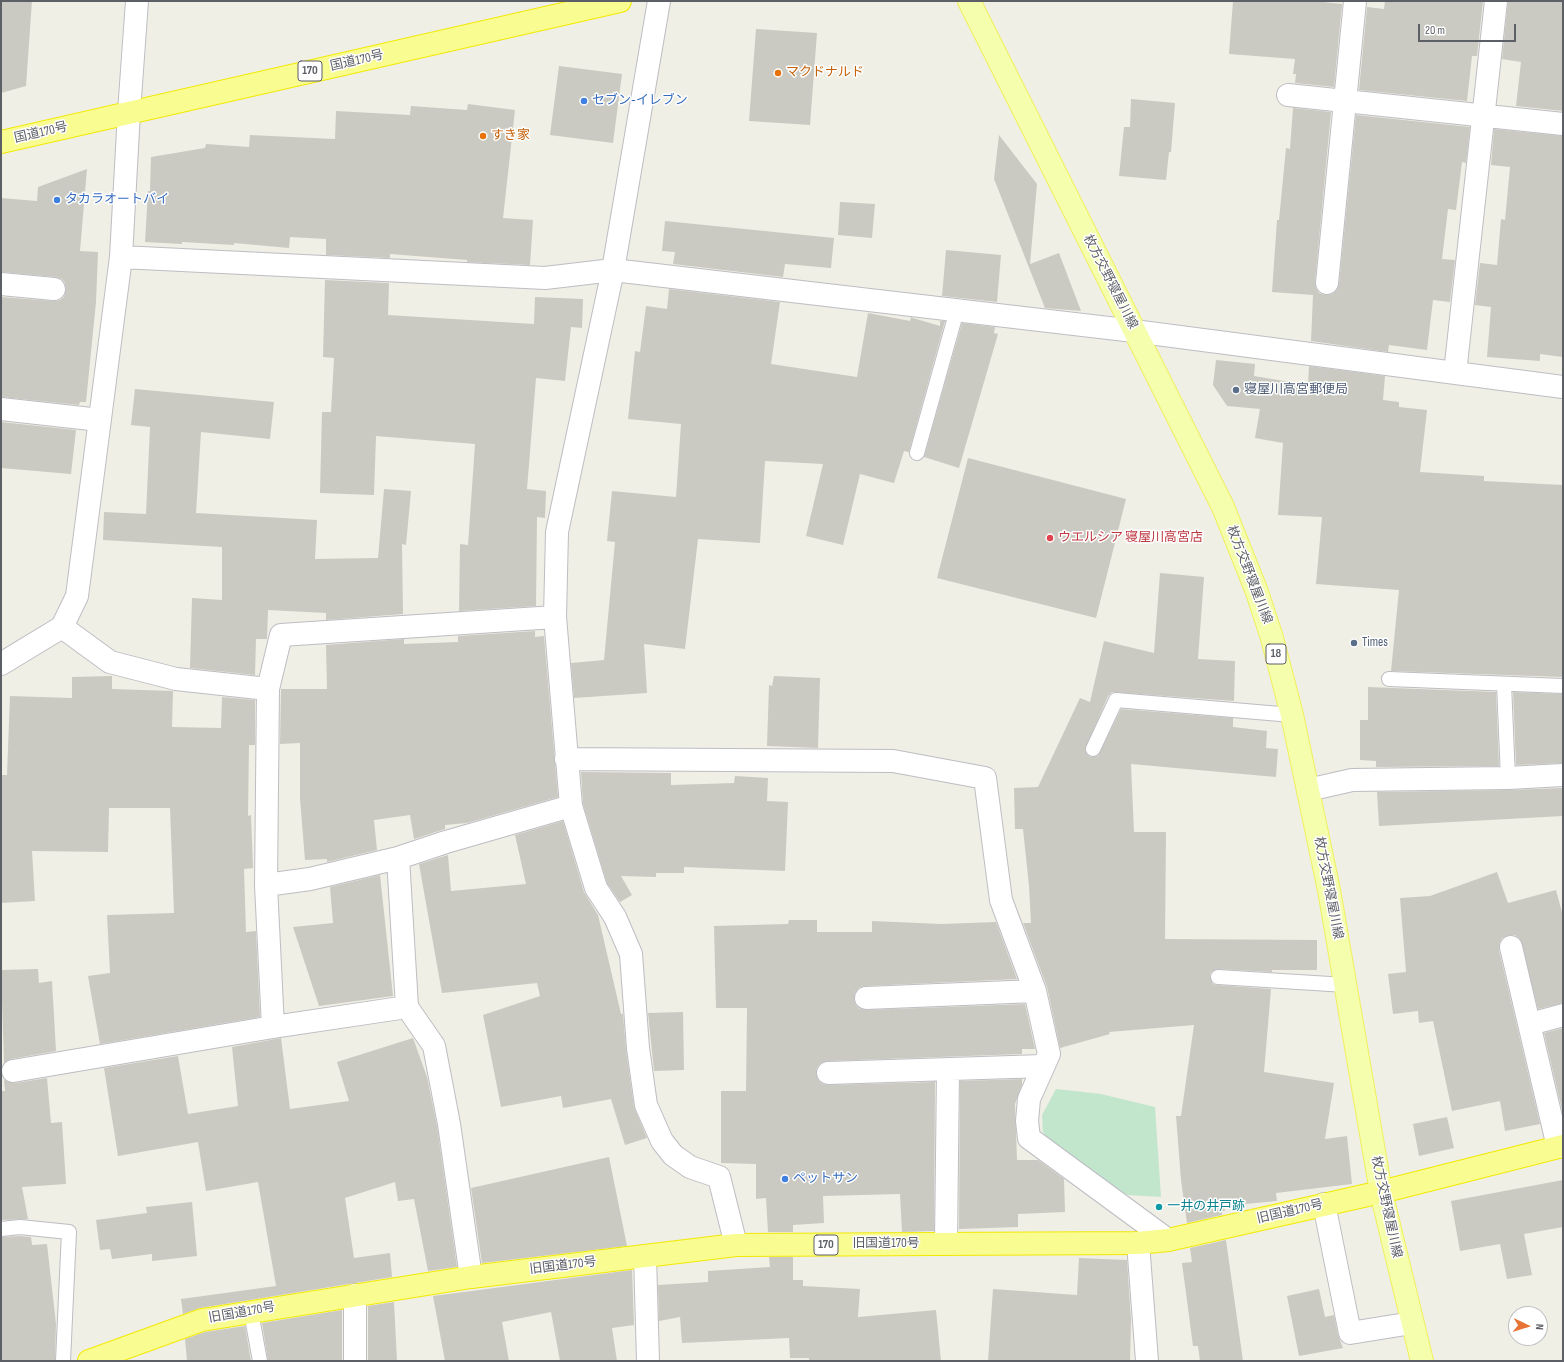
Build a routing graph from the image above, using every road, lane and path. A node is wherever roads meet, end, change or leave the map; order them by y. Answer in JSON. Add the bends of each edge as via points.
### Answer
{"nodes":[{"id":1,"x":137,"y":1,"type":"edge"},
{"id":2,"x":620,"y":1,"type":"edge"},
{"id":3,"x":659,"y":1,"type":"edge"},
{"id":4,"x":969,"y":1,"type":"edge"},
{"id":5,"x":1355,"y":1,"type":"edge"},
{"id":6,"x":1496,"y":1,"type":"edge"},
{"id":7,"x":1288,"y":95,"type":"dead end"},
{"id":8,"x":1345,"y":101,"type":"junction"},
{"id":9,"x":129,"y":112,"type":"junction"},
{"id":10,"x":1483,"y":114,"type":"junction"},
{"id":11,"x":1563,"y":124,"type":"edge"},
{"id":12,"x":1,"y":142,"type":"edge"},
{"id":13,"x":122,"y":257,"type":"junction"},
{"id":14,"x":613,"y":270,"type":"junction"},
{"id":15,"x":1327,"y":283,"type":"dead end"},
{"id":16,"x":1,"y":284,"type":"edge"},
{"id":17,"x":54,"y":289,"type":"dead end"},
{"id":18,"x":957,"y":310,"type":"junction"},
{"id":19,"x":1134,"y":331,"type":"junction"},
{"id":20,"x":1455,"y":373,"type":"junction"},
{"id":21,"x":1563,"y":387,"type":"edge"},
{"id":22,"x":1,"y":409,"type":"edge"},
{"id":23,"x":100,"y":420,"type":"junction"},
{"id":24,"x":917,"y":453,"type":"dead end"},
{"id":25,"x":555,"y":617,"type":"junction"},
{"id":26,"x":62,"y":627,"type":"junction"},
{"id":27,"x":1,"y":664,"type":"edge"},
{"id":28,"x":1389,"y":679,"type":"dead end"},
{"id":29,"x":1504,"y":684,"type":"junction"},
{"id":30,"x":1563,"y":686,"type":"edge"},
{"id":31,"x":268,"y":689,"type":"junction"},
{"id":32,"x":1292,"y":715,"type":"junction"},
{"id":33,"x":1092,"y":749,"type":"dead end"},
{"id":34,"x":566,"y":759,"type":"junction"},
{"id":35,"x":1563,"y":775,"type":"edge"},
{"id":36,"x":1508,"y":778,"type":"junction"},
{"id":37,"x":1308,"y":790,"type":"junction"},
{"id":38,"x":571,"y":806,"type":"junction"},
{"id":39,"x":398,"y":858,"type":"junction"},
{"id":40,"x":266,"y":885,"type":"junction"},
{"id":41,"x":1511,"y":947,"type":"dead end"},
{"id":42,"x":1218,"y":977,"type":"dead end"},
{"id":43,"x":1346,"y":985,"type":"junction"},
{"id":44,"x":1035,"y":991,"type":"junction"},
{"id":45,"x":866,"y":998,"type":"dead end"},
{"id":46,"x":406,"y":1007,"type":"junction"},
{"id":47,"x":1563,"y":1015,"type":"edge"},
{"id":48,"x":1530,"y":1024,"type":"junction"},
{"id":49,"x":273,"y":1027,"type":"junction"},
{"id":50,"x":1043,"y":1066,"type":"junction"},
{"id":51,"x":948,"y":1070,"type":"junction"},
{"id":52,"x":13,"y":1071,"type":"dead end"},
{"id":53,"x":828,"y":1073,"type":"dead end"},
{"id":54,"x":1561,"y":1147,"type":"edge"},
{"id":55,"x":1381,"y":1192,"type":"junction"},
{"id":56,"x":1324,"y":1204,"type":"junction"},
{"id":57,"x":1,"y":1229,"type":"edge"},
{"id":58,"x":1168,"y":1240,"type":"junction"},
{"id":59,"x":1138,"y":1243,"type":"junction"},
{"id":60,"x":946,"y":1244,"type":"junction"},
{"id":61,"x":736,"y":1245,"type":"junction"},
{"id":62,"x":645,"y":1256,"type":"junction"},
{"id":63,"x":471,"y":1277,"type":"junction"},
{"id":64,"x":355,"y":1294,"type":"junction"},
{"id":65,"x":251,"y":1312,"type":"junction"},
{"id":66,"x":1412,"y":1323,"type":"junction"},
{"id":67,"x":63,"y":1361,"type":"edge"},
{"id":68,"x":89,"y":1361,"type":"edge"},
{"id":69,"x":260,"y":1361,"type":"edge"},
{"id":70,"x":354,"y":1361,"type":"edge"},
{"id":71,"x":648,"y":1361,"type":"edge"},
{"id":72,"x":1147,"y":1361,"type":"edge"},
{"id":73,"x":1422,"y":1361,"type":"edge"}],
"edges":[{"from":1,"to":9,"type":"street"},
{"from":2,"to":9,"type":"highway","name":"国道170号","number":"170"},
{"from":3,"to":14,"type":"street"},
{"from":4,"to":19,"type":"main road","name":"枚方交野寝屋川線","number":"18"},
{"from":5,"to":8,"type":"street"},
{"from":6,"to":10,"type":"street"},
{"from":7,"to":8,"type":"street"},
{"from":8,"to":10,"type":"street"},
{"from":8,"to":15,"type":"street"},
{"from":9,"to":12,"type":"highway","name":"国道170号","number":"170"},
{"from":9,"to":13,"type":"street"},
{"from":10,"to":11,"type":"street"},
{"from":10,"to":20,"type":"street"},
{"from":13,"to":14,"type":"street","via":[[545,278]]},
{"from":13,"to":23,"type":"street"},
{"from":14,"to":18,"type":"street"},
{"from":14,"to":25,"type":"street","via":[[557,532]]},
{"from":16,"to":17,"type":"street"},
{"from":18,"to":19,"type":"street"},
{"from":18,"to":24,"type":"lane"},
{"from":19,"to":20,"type":"street"},
{"from":19,"to":32,"type":"main road","name":"枚方交野寝屋川線","number":"18","via":[[1223,507],[1272,638]]},
{"from":20,"to":21,"type":"street"},
{"from":22,"to":23,"type":"street"},
{"from":23,"to":26,"type":"street","via":[[76,596]]},
{"from":25,"to":31,"type":"street","via":[[281,635]]},
{"from":25,"to":34,"type":"street"},
{"from":26,"to":27,"type":"street"},
{"from":26,"to":31,"type":"street","via":[[110,662],[176,679]]},
{"from":28,"to":29,"type":"lane"},
{"from":29,"to":30,"type":"lane"},
{"from":29,"to":36,"type":"lane"},
{"from":31,"to":40,"type":"street"},
{"from":32,"to":33,"type":"lane","via":[[1116,700]]},
{"from":32,"to":37,"type":"main road","name":"枚方交野寝屋川線","number":"18"},
{"from":34,"to":38,"type":"street"},
{"from":34,"to":44,"type":"street","via":[[892,761],[986,778],[1001,900]]},
{"from":35,"to":36,"type":"street"},
{"from":36,"to":37,"type":"street","via":[[1352,780]]},
{"from":37,"to":43,"type":"main road","name":"枚方交野寝屋川線","number":"18"},
{"from":38,"to":39,"type":"street"},
{"from":38,"to":61,"type":"street","via":[[596,888],[615,917],[631,954],[638,1048],[646,1105],[662,1141],[673,1156],[690,1167],[719,1177]]},
{"from":39,"to":40,"type":"street","via":[[310,879]]},
{"from":39,"to":46,"type":"street"},
{"from":40,"to":49,"type":"street"},
{"from":41,"to":48,"type":"street"},
{"from":42,"to":43,"type":"lane"},
{"from":43,"to":55,"type":"main road","name":"枚方交野寝屋川線","number":"18"},
{"from":44,"to":45,"type":"street"},
{"from":44,"to":50,"type":"street","via":[[1049,1054]]},
{"from":46,"to":49,"type":"street"},
{"from":46,"to":63,"type":"street","via":[[434,1046],[449,1124]]},
{"from":47,"to":48,"type":"street"},
{"from":48,"to":54,"type":"street"},
{"from":49,"to":52,"type":"street"},
{"from":50,"to":51,"type":"street"},
{"from":50,"to":58,"type":"street","via":[[1030,1099],[1027,1121],[1029,1138]]},
{"from":51,"to":53,"type":"street"},
{"from":51,"to":60,"type":"street"},
{"from":54,"to":55,"type":"highway","name":"旧国道170号","number":"170"},
{"from":55,"to":56,"type":"highway","name":"旧国道170号","number":"170"},
{"from":55,"to":66,"type":"main road","name":"枚方交野寝屋川線","number":"18"},
{"from":56,"to":58,"type":"highway","name":"旧国道170号","number":"170"},
{"from":56,"to":66,"type":"street","via":[[1350,1333]]},
{"from":57,"to":67,"type":"lane","via":[[20,1227],[68,1232]]},
{"from":58,"to":59,"type":"highway","name":"旧国道170号","number":"170"},
{"from":59,"to":60,"type":"highway","name":"旧国道170号","number":"170"},
{"from":59,"to":72,"type":"street"},
{"from":60,"to":61,"type":"highway","name":"旧国道170号","number":"170"},
{"from":61,"to":62,"type":"highway","name":"旧国道170号","number":"170"},
{"from":62,"to":63,"type":"highway","name":"旧国道170号","number":"170"},
{"from":62,"to":71,"type":"street"},
{"from":63,"to":64,"type":"highway","name":"旧国道170号","number":"170"},
{"from":64,"to":65,"type":"highway","name":"旧国道170号","number":"170"},
{"from":64,"to":70,"type":"street"},
{"from":65,"to":68,"type":"highway","name":"旧国道170号","number":"170","via":[[202,1320]]},
{"from":65,"to":69,"type":"lane"},
{"from":66,"to":73,"type":"main road","name":"枚方交野寝屋川線","number":"18"}]}
